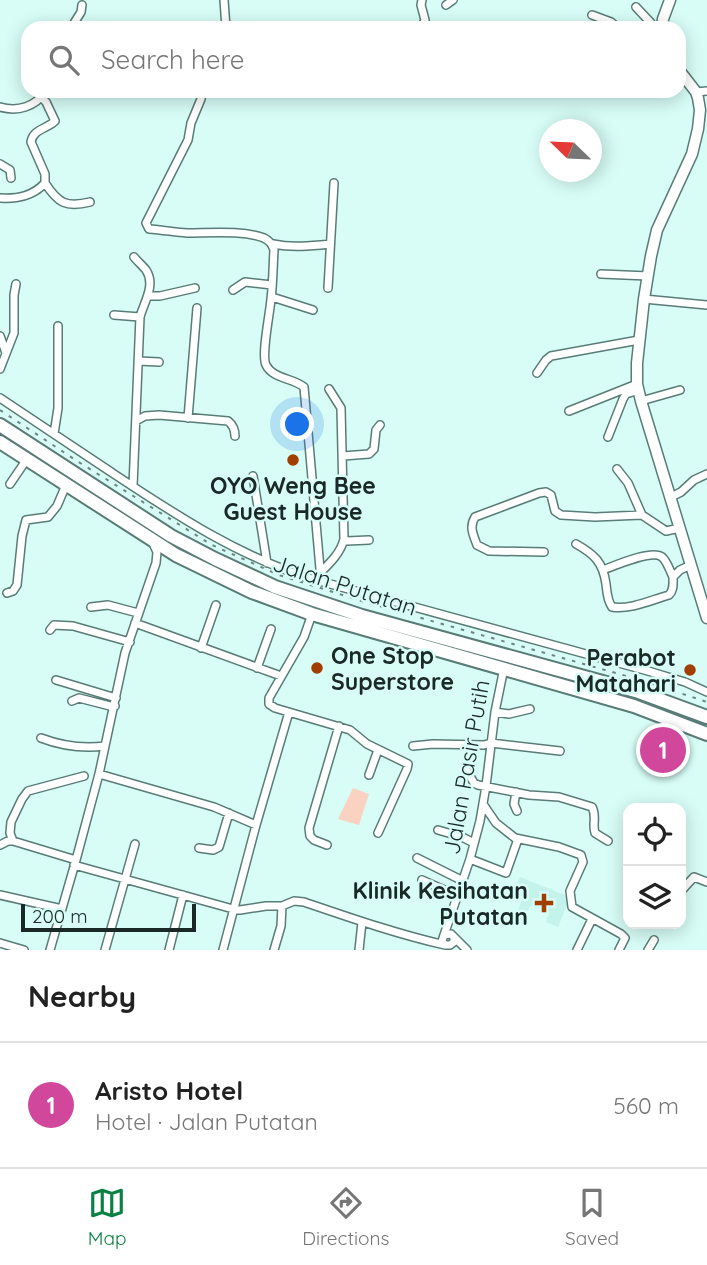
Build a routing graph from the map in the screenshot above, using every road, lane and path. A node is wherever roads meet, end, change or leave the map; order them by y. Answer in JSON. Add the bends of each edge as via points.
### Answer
{"nodes":[{"id":1,"x":224,"y":0,"type":"edge"},
{"id":2,"x":422,"y":0,"type":"edge"},
{"id":3,"x":670,"y":0,"type":"edge"},
{"id":4,"x":82,"y":5,"type":"dead end"},
{"id":5,"x":636,"y":7,"type":"dead end"},
{"id":6,"x":592,"y":15,"type":"dead end"},
{"id":7,"x":75,"y":21,"type":"edge"},
{"id":8,"x":226,"y":21,"type":"edge"},
{"id":9,"x":424,"y":21,"type":"edge"},
{"id":10,"x":608,"y":21,"type":"edge"},
{"id":11,"x":649,"y":21,"type":"edge"},
{"id":12,"x":663,"y":21,"type":"edge"},
{"id":13,"x":686,"y":77,"type":"edge"},
{"id":14,"x":701,"y":91,"type":"edge"},
{"id":15,"x":39,"y":98,"type":"edge"},
{"id":16,"x":45,"y":98,"type":"edge"},
{"id":17,"x":201,"y":98,"type":"edge"},
{"id":18,"x":0,"y":107,"type":"edge"},
{"id":19,"x":702,"y":130,"type":"edge"},
{"id":20,"x":0,"y":164,"type":"edge"},
{"id":21,"x":11,"y":178,"type":"dead end"},
{"id":22,"x":45,"y":183,"type":"junction"},
{"id":23,"x":334,"y":183,"type":"dead end"},
{"id":24,"x":0,"y":198,"type":"edge"},
{"id":25,"x":90,"y":202,"type":"dead end"},
{"id":26,"x":272,"y":244,"type":"junction"},
{"id":27,"x":330,"y":244,"type":"junction"},
{"id":28,"x":134,"y":257,"type":"dead end"},
{"id":29,"x":601,"y":274,"type":"dead end"},
{"id":30,"x":648,"y":276,"type":"junction"},
{"id":31,"x":16,"y":284,"type":"dead end"},
{"id":32,"x":272,"y":285,"type":"junction"},
{"id":33,"x":195,"y":288,"type":"dead end"},
{"id":34,"x":328,"y":288,"type":"dead end"},
{"id":35,"x":233,"y":290,"type":"dead end"},
{"id":36,"x":148,"y":296,"type":"junction"},
{"id":37,"x":272,"y":298,"type":"junction"},
{"id":38,"x":644,"y":299,"type":"junction"},
{"id":39,"x":707,"y":305,"type":"edge"},
{"id":40,"x":197,"y":308,"type":"dead end"},
{"id":41,"x":313,"y":310,"type":"dead end"},
{"id":42,"x":114,"y":315,"type":"dead end"},
{"id":43,"x":140,"y":317,"type":"junction"},
{"id":44,"x":58,"y":327,"type":"dead end"},
{"id":45,"x":0,"y":337,"type":"edge"},
{"id":46,"x":639,"y":340,"type":"junction"},
{"id":47,"x":6,"y":354,"type":"junction"},
{"id":48,"x":138,"y":361,"type":"junction"},
{"id":49,"x":159,"y":362,"type":"dead end"},
{"id":50,"x":0,"y":369,"type":"edge"},
{"id":51,"x":537,"y":373,"type":"dead end"},
{"id":52,"x":329,"y":389,"type":"dead end"},
{"id":53,"x":680,"y":390,"type":"dead end"},
{"id":54,"x":639,"y":392,"type":"junction"},
{"id":55,"x":0,"y":398,"type":"edge"},
{"id":56,"x":569,"y":411,"type":"dead end"},
{"id":57,"x":188,"y":418,"type":"junction"},
{"id":58,"x":136,"y":421,"type":"junction"},
{"id":59,"x":0,"y":425,"type":"edge"},
{"id":60,"x":380,"y":425,"type":"dead end"},
{"id":61,"x":54,"y":434,"type":"junction"},
{"id":62,"x":235,"y":436,"type":"dead end"},
{"id":63,"x":608,"y":437,"type":"dead end"},
{"id":64,"x":0,"y":442,"type":"edge"},
{"id":65,"x":343,"y":456,"type":"junction"},
{"id":66,"x":27,"y":459,"type":"junction"},
{"id":67,"x":617,"y":469,"type":"dead end"},
{"id":68,"x":707,"y":474,"type":"edge"},
{"id":69,"x":253,"y":476,"type":"dead end"},
{"id":70,"x":10,"y":484,"type":"dead end"},
{"id":71,"x":66,"y":485,"type":"junction"},
{"id":72,"x":133,"y":486,"type":"junction"},
{"id":73,"x":671,"y":497,"type":"junction"},
{"id":74,"x":642,"y":515,"type":"junction"},
{"id":75,"x":680,"y":528,"type":"junction"},
{"id":76,"x":344,"y":539,"type":"junction"},
{"id":77,"x":369,"y":540,"type":"dead end"},
{"id":78,"x":152,"y":541,"type":"junction"},
{"id":79,"x":576,"y":544,"type":"dead end"},
{"id":80,"x":544,"y":552,"type":"dead end"},
{"id":81,"x":176,"y":555,"type":"junction"},
{"id":82,"x":215,"y":559,"type":"junction"},
{"id":83,"x":156,"y":563,"type":"junction"},
{"id":84,"x":267,"y":563,"type":"junction"},
{"id":85,"x":691,"y":565,"type":"junction"},
{"id":86,"x":603,"y":570,"type":"junction"},
{"id":87,"x":208,"y":572,"type":"junction"},
{"id":88,"x":321,"y":576,"type":"junction"},
{"id":89,"x":673,"y":577,"type":"junction"},
{"id":90,"x":6,"y":593,"type":"dead end"},
{"id":91,"x":216,"y":605,"type":"dead end"},
{"id":92,"x":91,"y":607,"type":"dead end"},
{"id":93,"x":138,"y":613,"type":"junction"},
{"id":94,"x":312,"y":614,"type":"junction"},
{"id":95,"x":707,"y":618,"type":"edge"},
{"id":96,"x":135,"y":623,"type":"junction"},
{"id":97,"x":271,"y":629,"type":"dead end"},
{"id":98,"x":50,"y":630,"type":"dead end"},
{"id":99,"x":130,"y":642,"type":"junction"},
{"id":100,"x":201,"y":648,"type":"junction"},
{"id":101,"x":496,"y":653,"type":"junction"},
{"id":102,"x":257,"y":668,"type":"junction"},
{"id":103,"x":504,"y":668,"type":"junction"},
{"id":104,"x":563,"y":671,"type":"junction"},
{"id":105,"x":281,"y":676,"type":"junction"},
{"id":106,"x":56,"y":680,"type":"dead end"},
{"id":107,"x":559,"y":685,"type":"junction"},
{"id":108,"x":705,"y":689,"type":"edge"},
{"id":109,"x":72,"y":701,"type":"dead end"},
{"id":110,"x":116,"y":702,"type":"junction"},
{"id":111,"x":530,"y":709,"type":"dead end"},
{"id":112,"x":289,"y":712,"type":"junction"},
{"id":113,"x":495,"y":712,"type":"junction"},
{"id":114,"x":705,"y":716,"type":"edge"},
{"id":115,"x":339,"y":726,"type":"junction"},
{"id":116,"x":707,"y":734,"type":"edge"},
{"id":117,"x":41,"y":738,"type":"dead end"},
{"id":118,"x":491,"y":743,"type":"junction"},
{"id":119,"x":105,"y":746,"type":"junction"},
{"id":120,"x":413,"y":746,"type":"dead end"},
{"id":121,"x":378,"y":750,"type":"junction"},
{"id":122,"x":560,"y":751,"type":"dead end"},
{"id":123,"x":467,"y":771,"type":"dead end"},
{"id":124,"x":99,"y":774,"type":"junction"},
{"id":125,"x":369,"y":775,"type":"dead end"},
{"id":126,"x":84,"y":776,"type":"dead end"},
{"id":127,"x":486,"y":786,"type":"junction"},
{"id":128,"x":516,"y":792,"type":"junction"},
{"id":129,"x":483,"y":804,"type":"junction"},
{"id":130,"x":517,"y":811,"type":"dead end"},
{"id":131,"x":229,"y":813,"type":"junction"},
{"id":132,"x":493,"y":819,"type":"junction"},
{"id":133,"x":480,"y":821,"type":"junction"},
{"id":134,"x":256,"y":825,"type":"junction"},
{"id":135,"x":438,"y":830,"type":"dead end"},
{"id":136,"x":379,"y":833,"type":"dead end"},
{"id":137,"x":519,"y":839,"type":"junction"},
{"id":138,"x":13,"y":841,"type":"junction"},
{"id":139,"x":608,"y":841,"type":"dead end"},
{"id":140,"x":474,"y":843,"type":"junction"},
{"id":141,"x":135,"y":844,"type":"dead end"},
{"id":142,"x":0,"y":845,"type":"edge"},
{"id":143,"x":327,"y":845,"type":"dead end"},
{"id":144,"x":199,"y":848,"type":"dead end"},
{"id":145,"x":417,"y":858,"type":"dead end"},
{"id":146,"x":470,"y":859,"type":"junction"},
{"id":147,"x":75,"y":862,"type":"junction"},
{"id":148,"x":124,"y":879,"type":"junction"},
{"id":149,"x":422,"y":880,"type":"dead end"},
{"id":150,"x":463,"y":881,"type":"junction"},
{"id":151,"x":707,"y":882,"type":"edge"},
{"id":152,"x":686,"y":886,"type":"edge"},
{"id":153,"x":0,"y":895,"type":"edge"},
{"id":154,"x":183,"y":895,"type":"junction"},
{"id":155,"x":458,"y":896,"type":"junction"},
{"id":156,"x":282,"y":906,"type":"junction"},
{"id":157,"x":62,"y":909,"type":"junction"},
{"id":158,"x":233,"y":909,"type":"junction"},
{"id":159,"x":592,"y":919,"type":"junction"},
{"id":160,"x":362,"y":922,"type":"junction"},
{"id":161,"x":448,"y":939,"type":"junction"},
{"id":162,"x":654,"y":940,"type":"dead end"},
{"id":163,"x":0,"y":943,"type":"edge"},
{"id":164,"x":24,"y":950,"type":"edge"},
{"id":165,"x":50,"y":950,"type":"edge"},
{"id":166,"x":105,"y":950,"type":"edge"},
{"id":167,"x":169,"y":950,"type":"edge"},
{"id":168,"x":223,"y":950,"type":"edge"},
{"id":169,"x":274,"y":950,"type":"edge"},
{"id":170,"x":359,"y":950,"type":"edge"},
{"id":171,"x":465,"y":950,"type":"edge"},
{"id":172,"x":577,"y":950,"type":"edge"},
{"id":173,"x":619,"y":950,"type":"edge"},
{"id":174,"x":648,"y":950,"type":"edge"}],
"edges":[{"from":1,"to":8,"type":"street"},
{"from":2,"to":9,"type":"street"},
{"from":3,"to":12,"type":"main road"},
{"from":4,"to":7,"type":"street"},
{"from":5,"to":11,"type":"street"},
{"from":6,"to":10,"type":"street"},
{"from":13,"to":14,"type":"main road"},
{"from":14,"to":19,"type":"main road"},
{"from":15,"to":18,"type":"street","via":[[18,109]]},
{"from":16,"to":22,"type":"street","via":[[55,121],[35,132],[31,142]]},
{"from":17,"to":26,"type":"street","via":[[188,140],[147,227],[256,236]]},
{"from":19,"to":30,"type":"main road","via":[[657,229]]},
{"from":20,"to":21,"type":"street"},
{"from":22,"to":24,"type":"street","via":[[24,197]]},
{"from":22,"to":25,"type":"street","via":[[65,204]]},
{"from":23,"to":27,"type":"street"},
{"from":26,"to":27,"type":"street"},
{"from":26,"to":32,"type":"street"},
{"from":27,"to":34,"type":"street"},
{"from":28,"to":36,"type":"street","via":[[148,273]]},
{"from":29,"to":30,"type":"street"},
{"from":30,"to":38,"type":"main road"},
{"from":31,"to":47,"type":"street","via":[[14,333]]},
{"from":32,"to":35,"type":"street","via":[[245,282]]},
{"from":32,"to":37,"type":"street"},
{"from":33,"to":36,"type":"street"},
{"from":36,"to":43,"type":"street"},
{"from":37,"to":41,"type":"street"},
{"from":37,"to":88,"type":"street","via":[[266,364],[274,374],[304,387]]},
{"from":38,"to":39,"type":"street"},
{"from":38,"to":46,"type":"main road"},
{"from":40,"to":57,"type":"street"},
{"from":42,"to":43,"type":"street"},
{"from":43,"to":48,"type":"street"},
{"from":44,"to":61,"type":"street"},
{"from":45,"to":47,"type":"street"},
{"from":46,"to":51,"type":"street","via":[[551,356]]},
{"from":46,"to":54,"type":"main road"},
{"from":47,"to":50,"type":"street"},
{"from":48,"to":49,"type":"street"},
{"from":48,"to":58,"type":"street"},
{"from":52,"to":65,"type":"street","via":[[341,408]]},
{"from":53,"to":54,"type":"street"},
{"from":54,"to":56,"type":"street"},
{"from":54,"to":63,"type":"street","via":[[626,394]]},
{"from":54,"to":73,"type":"main road"},
{"from":55,"to":61,"type":"street"},
{"from":57,"to":58,"type":"street","via":[[145,416]]},
{"from":57,"to":62,"type":"street","via":[[228,421]]},
{"from":58,"to":72,"type":"street"},
{"from":59,"to":82,"type":"highway","name":"Jalan Putatan","via":[[158,528]]},
{"from":60,"to":65,"type":"street","via":[[369,454]]},
{"from":61,"to":72,"type":"street"},
{"from":64,"to":66,"type":"highway","name":"Jalan Putatan"},
{"from":65,"to":76,"type":"street"},
{"from":66,"to":70,"type":"street"},
{"from":66,"to":71,"type":"highway","name":"Jalan Putatan"},
{"from":67,"to":74,"type":"street"},
{"from":68,"to":73,"type":"street"},
{"from":69,"to":84,"type":"street"},
{"from":71,"to":78,"type":"highway","name":"Jalan Putatan"},
{"from":71,"to":90,"type":"street","via":[[48,517],[26,520],[17,585]]},
{"from":72,"to":84,"type":"street","via":[[185,520]]},
{"from":73,"to":75,"type":"main road"},
{"from":74,"to":75,"type":"street","via":[[666,531]]},
{"from":74,"to":80,"type":"street","via":[[561,515],[546,492],[475,517],[472,522],[477,545],[489,551]]},
{"from":75,"to":85,"type":"main road"},
{"from":76,"to":77,"type":"street"},
{"from":76,"to":88,"type":"street"},
{"from":78,"to":81,"type":"highway","name":"Jalan Putatan"},
{"from":78,"to":83,"type":"street"},
{"from":79,"to":86,"type":"street","via":[[591,553]]},
{"from":81,"to":83,"type":"street","via":[[165,554]]},
{"from":81,"to":87,"type":"highway","name":"Jalan Putatan"},
{"from":82,"to":87,"type":"highway"},
{"from":82,"to":101,"type":"highway","name":"Jalan Putatan","via":[[316,601]]},
{"from":83,"to":93,"type":"street"},
{"from":84,"to":88,"type":"street"},
{"from":85,"to":89,"type":"street"},
{"from":85,"to":95,"type":"main road"},
{"from":86,"to":89,"type":"street","via":[[658,555]]},
{"from":86,"to":89,"type":"street","via":[[609,602],[615,608],[669,595]]},
{"from":87,"to":94,"type":"highway","name":"Jalan Putatan"},
{"from":88,"to":108,"type":"street"},
{"from":91,"to":100,"type":"street"},
{"from":92,"to":93,"type":"street","via":[[108,605]]},
{"from":93,"to":96,"type":"street"},
{"from":94,"to":103,"type":"highway","name":"Jalan Putatan"},
{"from":94,"to":105,"type":"street"},
{"from":96,"to":99,"type":"street"},
{"from":96,"to":100,"type":"street"},
{"from":97,"to":102,"type":"street"},
{"from":98,"to":99,"type":"street","via":[[54,625],[73,626]]},
{"from":99,"to":110,"type":"street"},
{"from":100,"to":102,"type":"street"},
{"from":101,"to":103,"type":"highway"},
{"from":101,"to":104,"type":"highway","name":"Jalan Putatan"},
{"from":102,"to":105,"type":"street"},
{"from":103,"to":107,"type":"highway","name":"Jalan Putatan"},
{"from":103,"to":113,"type":"street","name":"Jalan Pasir Putih"},
{"from":104,"to":107,"type":"highway"},
{"from":104,"to":114,"type":"highway","name":"Jalan Putatan"},
{"from":105,"to":112,"type":"street","via":[[269,704]]},
{"from":106,"to":110,"type":"street"},
{"from":107,"to":116,"type":"highway","name":"Jalan Putatan","via":[[634,706]]},
{"from":109,"to":110,"type":"street","via":[[79,698],[110,706]]},
{"from":110,"to":119,"type":"street"},
{"from":111,"to":113,"type":"street"},
{"from":112,"to":115,"type":"street"},
{"from":112,"to":134,"type":"street"},
{"from":113,"to":118,"type":"street","name":"Jalan Pasir Putih"},
{"from":115,"to":121,"type":"street"},
{"from":115,"to":143,"type":"street","via":[[309,828],[314,840]]},
{"from":117,"to":119,"type":"street","via":[[60,745]]},
{"from":118,"to":120,"type":"street"},
{"from":118,"to":122,"type":"street"},
{"from":118,"to":127,"type":"street","name":"Jalan Pasir Putih"},
{"from":119,"to":124,"type":"street"},
{"from":121,"to":125,"type":"street"},
{"from":121,"to":136,"type":"street","via":[[408,764]]},
{"from":123,"to":127,"type":"street","via":[[474,783]]},
{"from":124,"to":131,"type":"street"},
{"from":124,"to":147,"type":"street"},
{"from":126,"to":138,"type":"street","via":[[28,792],[11,822]]},
{"from":127,"to":128,"type":"street"},
{"from":127,"to":129,"type":"street","name":"Jalan Pasir Putih"},
{"from":128,"to":130,"type":"street"},
{"from":128,"to":139,"type":"street","via":[[592,807],[593,829]]},
{"from":129,"to":132,"type":"street"},
{"from":129,"to":133,"type":"street","name":"Jalan Pasir Putih"},
{"from":131,"to":134,"type":"street"},
{"from":131,"to":144,"type":"street","via":[[219,847]]},
{"from":132,"to":133,"type":"street"},
{"from":132,"to":137,"type":"street"},
{"from":133,"to":140,"type":"street","name":"Jalan Pasir Putih"},
{"from":134,"to":158,"type":"street"},
{"from":135,"to":140,"type":"street"},
{"from":137,"to":146,"type":"street","via":[[506,873]]},
{"from":137,"to":159,"type":"street","via":[[581,855],[583,862],[570,891],[572,907]]},
{"from":138,"to":142,"type":"street"},
{"from":138,"to":147,"type":"street"},
{"from":140,"to":146,"type":"street","name":"Jalan Pasir Putih"},
{"from":141,"to":148,"type":"street"},
{"from":145,"to":150,"type":"street"},
{"from":146,"to":150,"type":"street","name":"Jalan Pasir Putih"},
{"from":147,"to":148,"type":"street"},
{"from":147,"to":157,"type":"street"},
{"from":148,"to":154,"type":"street"},
{"from":148,"to":166,"type":"street"},
{"from":149,"to":155,"type":"street"},
{"from":150,"to":155,"type":"street","name":"Jalan Pasir Putih"},
{"from":151,"to":152,"type":"street","via":[[694,877]]},
{"from":153,"to":157,"type":"street"},
{"from":154,"to":158,"type":"street"},
{"from":154,"to":167,"type":"street"},
{"from":155,"to":161,"type":"street","name":"Jalan Pasir Putih"},
{"from":156,"to":158,"type":"street"},
{"from":156,"to":160,"type":"street","via":[[304,902]]},
{"from":156,"to":169,"type":"street"},
{"from":157,"to":165,"type":"street"},
{"from":158,"to":168,"type":"street"},
{"from":159,"to":172,"type":"street"},
{"from":159,"to":173,"type":"street","via":[[625,938]]},
{"from":160,"to":161,"type":"street","via":[[423,940]]},
{"from":160,"to":170,"type":"street"},
{"from":161,"to":171,"type":"street"},
{"from":162,"to":174,"type":"street"},
{"from":163,"to":164,"type":"street"}]}
